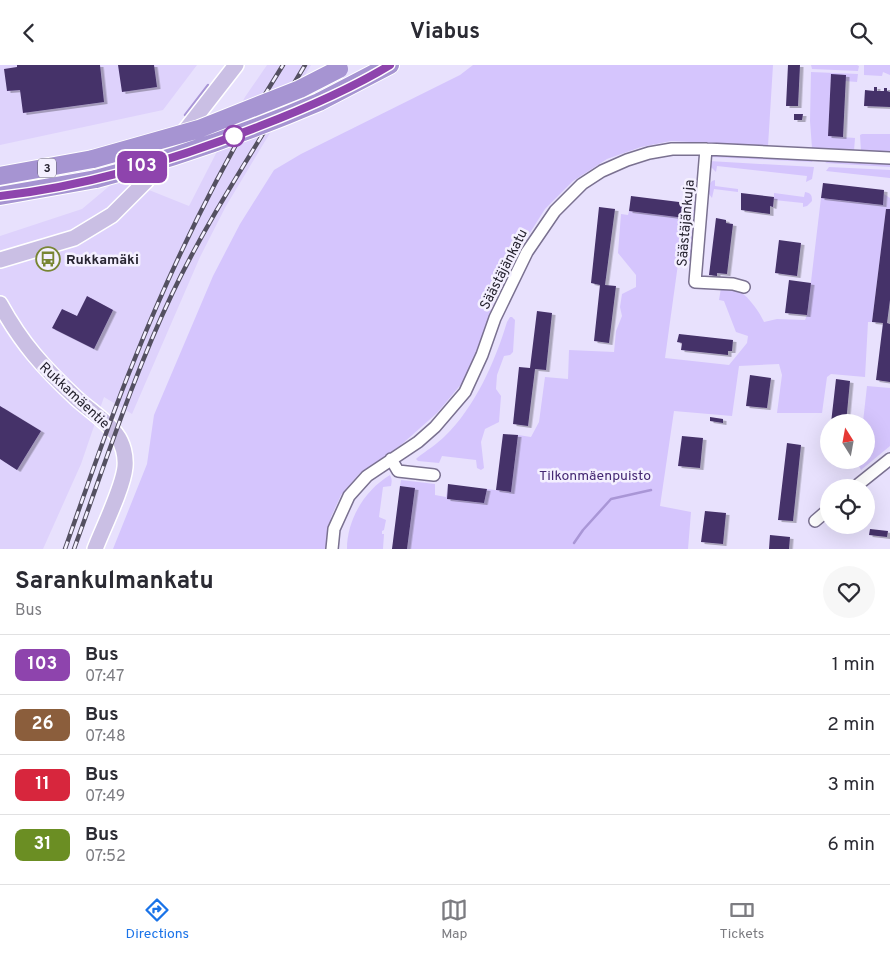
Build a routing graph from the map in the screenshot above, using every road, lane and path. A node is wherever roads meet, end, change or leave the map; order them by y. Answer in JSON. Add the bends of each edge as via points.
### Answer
{"nodes":[{"id":1,"x":236,"y":65,"type":"edge"},
{"id":2,"x":390,"y":65,"type":"edge"},
{"id":3,"x":343,"y":67,"type":"edge"},
{"id":4,"x":706,"y":149,"type":"junction"},
{"id":5,"x":890,"y":158,"type":"edge"},
{"id":6,"x":0,"y":176,"type":"edge"},
{"id":7,"x":0,"y":196,"type":"edge"},
{"id":8,"x":0,"y":260,"type":"edge"},
{"id":9,"x":744,"y":287,"type":"dead end"},
{"id":10,"x":0,"y":304,"type":"edge"},
{"id":11,"x":391,"y":459,"type":"junction"},
{"id":12,"x":890,"y":459,"type":"edge"},
{"id":13,"x":434,"y":475,"type":"dead end"},
{"id":14,"x":865,"y":479,"type":"edge"},
{"id":15,"x":820,"y":516,"type":"edge"},
{"id":16,"x":814,"y":521,"type":"dead end"},
{"id":17,"x":95,"y":549,"type":"edge"},
{"id":18,"x":332,"y":549,"type":"edge"}],
"edges":[{"from":1,"to":8,"type":"main road","via":[[146,181],[112,215],[74,239]]},
{"from":2,"to":7,"type":"highway","number":"3","bridge":true,"via":[[319,102],[220,141],[96,179]]},
{"from":3,"to":6,"type":"highway","number":"3","bridge":true,"via":[[300,89],[199,129],[93,159]]},
{"from":4,"to":5,"type":"street","name":"Säästäjänkatu"},
{"from":4,"to":9,"type":"street","name":"Säästäjänkuja","via":[[695,282]]},
{"from":4,"to":11,"type":"street","name":"Säästäjänkatu","via":[[672,149],[640,155],[602,171],[574,190],[554,211],[527,252],[464,392],[435,427]]},
{"from":10,"to":17,"type":"main road","name":"Rukkamäentie","via":[[18,335],[41,364],[112,429],[121,444],[125,458],[124,475]]},
{"from":11,"to":13,"type":"street","via":[[398,471]]},
{"from":11,"to":18,"type":"street","name":"Säästäjänkatu","via":[[367,476],[349,496],[334,529]]},
{"from":12,"to":14,"type":"street"},
{"from":15,"to":16,"type":"street"}]}
